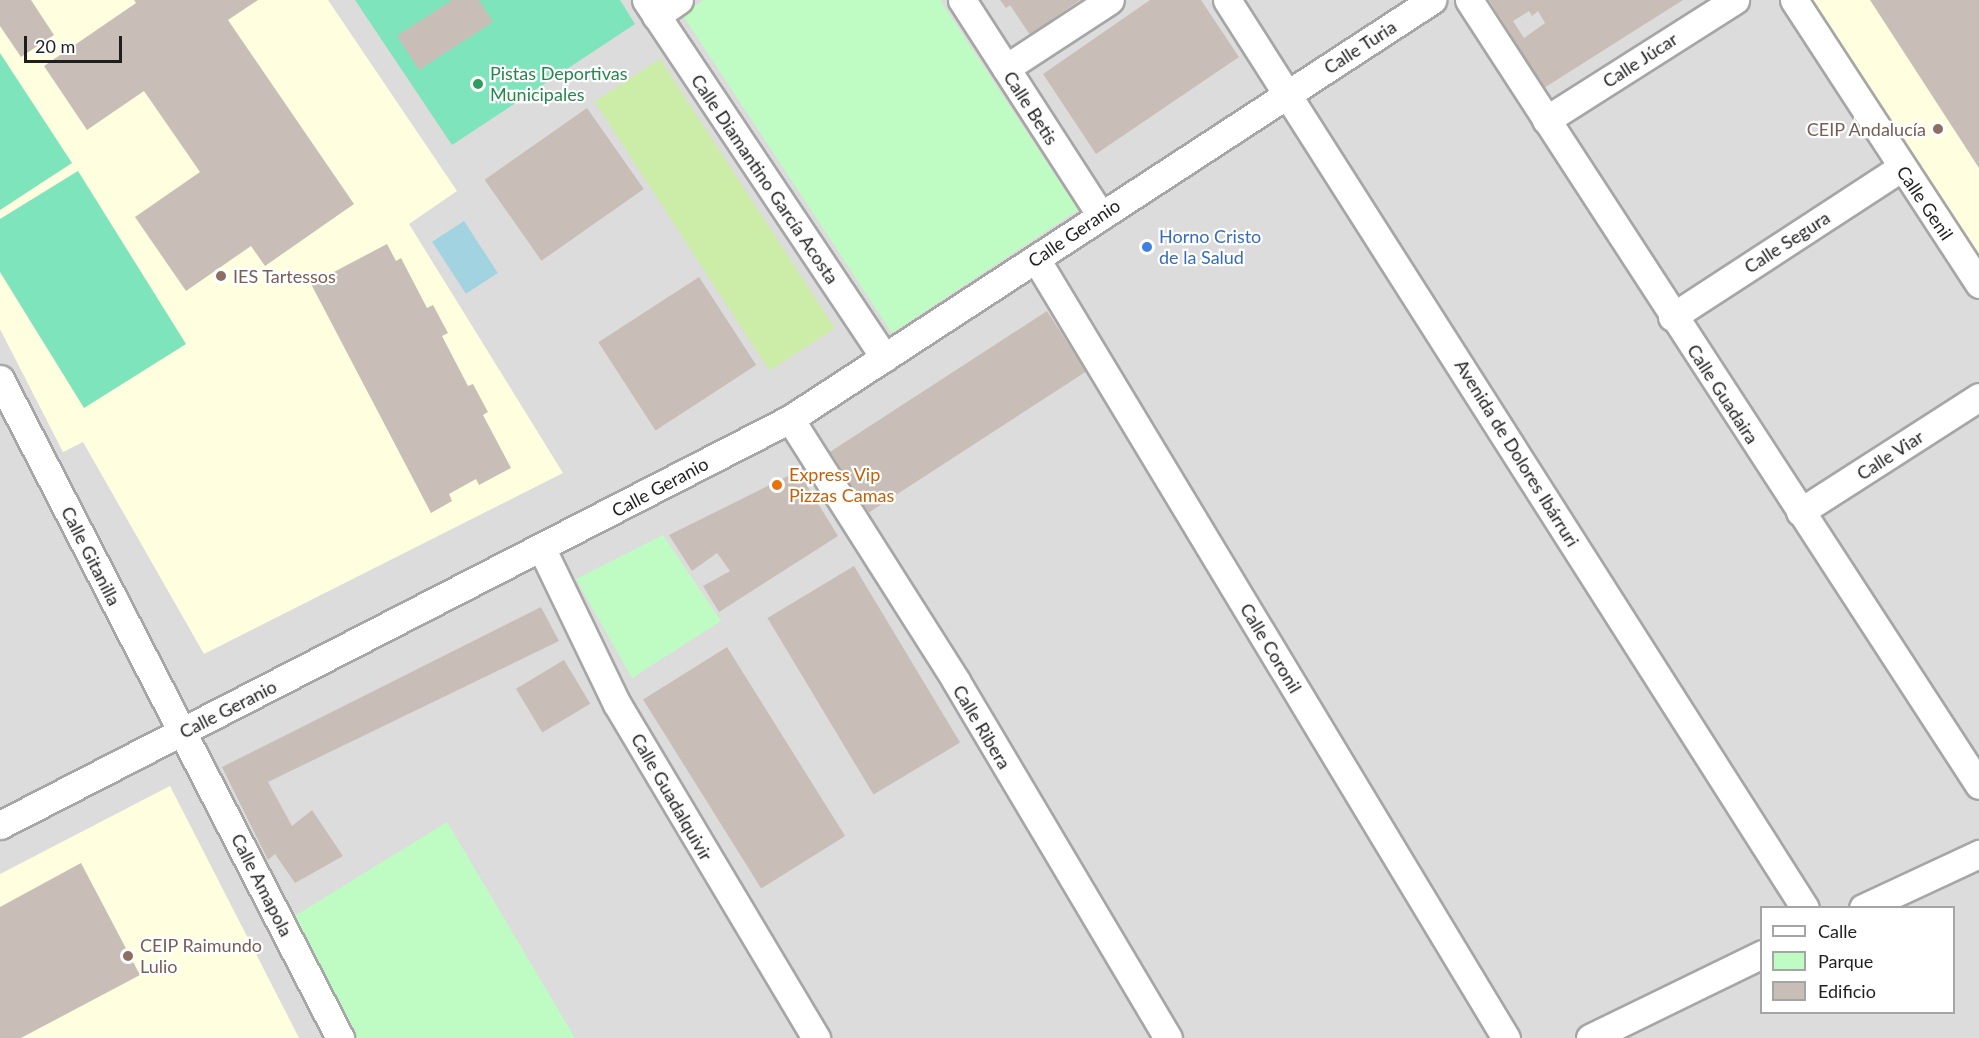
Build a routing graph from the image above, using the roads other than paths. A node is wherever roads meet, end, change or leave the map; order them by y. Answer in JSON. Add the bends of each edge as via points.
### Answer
{"nodes":[{"id":1,"x":679,"y":0,"type":"edge"},
{"id":2,"x":962,"y":0,"type":"edge"},
{"id":3,"x":1110,"y":0,"type":"edge"},
{"id":4,"x":1227,"y":0,"type":"edge"},
{"id":5,"x":1432,"y":0,"type":"edge"},
{"id":6,"x":1469,"y":0,"type":"edge"},
{"id":7,"x":1735,"y":0,"type":"edge"},
{"id":8,"x":1794,"y":0,"type":"edge"},
{"id":9,"x":651,"y":8,"type":"edge"},
{"id":10,"x":1006,"y":68,"type":"junction"},
{"id":11,"x":1289,"y":94,"type":"junction"},
{"id":12,"x":1546,"y":120,"type":"junction"},
{"id":13,"x":1901,"y":168,"type":"junction"},
{"id":14,"x":1101,"y":216,"type":"junction"},
{"id":15,"x":1036,"y":259,"type":"junction"},
{"id":16,"x":1979,"y":284,"type":"edge"},
{"id":17,"x":1672,"y":317,"type":"junction"},
{"id":18,"x":885,"y":358,"type":"junction"},
{"id":19,"x":0,"y":379,"type":"edge"},
{"id":20,"x":1979,"y":397,"type":"edge"},
{"id":21,"x":790,"y":419,"type":"junction"},
{"id":22,"x":1800,"y":512,"type":"junction"},
{"id":23,"x":542,"y":549,"type":"junction"},
{"id":24,"x":182,"y":733,"type":"junction"},
{"id":25,"x":1979,"y":785,"type":"edge"},
{"id":26,"x":0,"y":825,"type":"edge"},
{"id":27,"x":1979,"y":854,"type":"edge"},
{"id":28,"x":1804,"y":906,"type":"edge"},
{"id":29,"x":1867,"y":906,"type":"edge"},
{"id":30,"x":1760,"y":954,"type":"edge"},
{"id":31,"x":340,"y":1038,"type":"edge"},
{"id":32,"x":816,"y":1038,"type":"edge"},
{"id":33,"x":1168,"y":1038,"type":"edge"},
{"id":34,"x":1506,"y":1038,"type":"edge"},
{"id":35,"x":1590,"y":1038,"type":"edge"}],
"edges":[{"from":1,"to":9,"type":"street"},
{"from":2,"to":10,"type":"street","name":"Calle Betis"},
{"from":3,"to":10,"type":"street"},
{"from":4,"to":11,"type":"street","name":"Avenida de Dolores Ibárruri"},
{"from":5,"to":11,"type":"street","name":"Calle Turia"},
{"from":6,"to":12,"type":"street","name":"Calle Guadaira"},
{"from":7,"to":12,"type":"street","name":"Calle Júcar"},
{"from":8,"to":13,"type":"street","name":"Calle Genil"},
{"from":9,"to":18,"type":"street","name":"Calle Diamantino García Acosta"},
{"from":10,"to":14,"type":"street","name":"Calle Betis"},
{"from":11,"to":14,"type":"street","name":"Calle Geranio"},
{"from":11,"to":28,"type":"street","name":"Avenida de Dolores Ibárruri"},
{"from":12,"to":17,"type":"street","name":"Calle Guadaira"},
{"from":13,"to":16,"type":"street","name":"Calle Genil"},
{"from":13,"to":17,"type":"street","name":"Calle Segura"},
{"from":14,"to":15,"type":"street","name":"Calle Geranio"},
{"from":15,"to":18,"type":"street","name":"Calle Geranio"},
{"from":15,"to":34,"type":"street","name":"Calle Coronil"},
{"from":17,"to":22,"type":"street","name":"Calle Guadaira"},
{"from":18,"to":21,"type":"street","name":"Calle Geranio"},
{"from":19,"to":24,"type":"street","name":"Calle Gitanilla"},
{"from":20,"to":22,"type":"street","name":"Calle Viar"},
{"from":21,"to":23,"type":"street","name":"Calle Geranio"},
{"from":21,"to":33,"type":"street","name":"Calle Ribera","via":[[956,681]]},
{"from":22,"to":25,"type":"street","name":"Calle Guadaira"},
{"from":23,"to":24,"type":"street","name":"Calle Geranio"},
{"from":23,"to":32,"type":"street","name":"Calle Guadalquivir","via":[[617,704]]},
{"from":24,"to":26,"type":"street","name":"Calle Geranio"},
{"from":24,"to":31,"type":"street","name":"Calle Amapola"},
{"from":27,"to":29,"type":"street"},
{"from":30,"to":35,"type":"street"}]}
